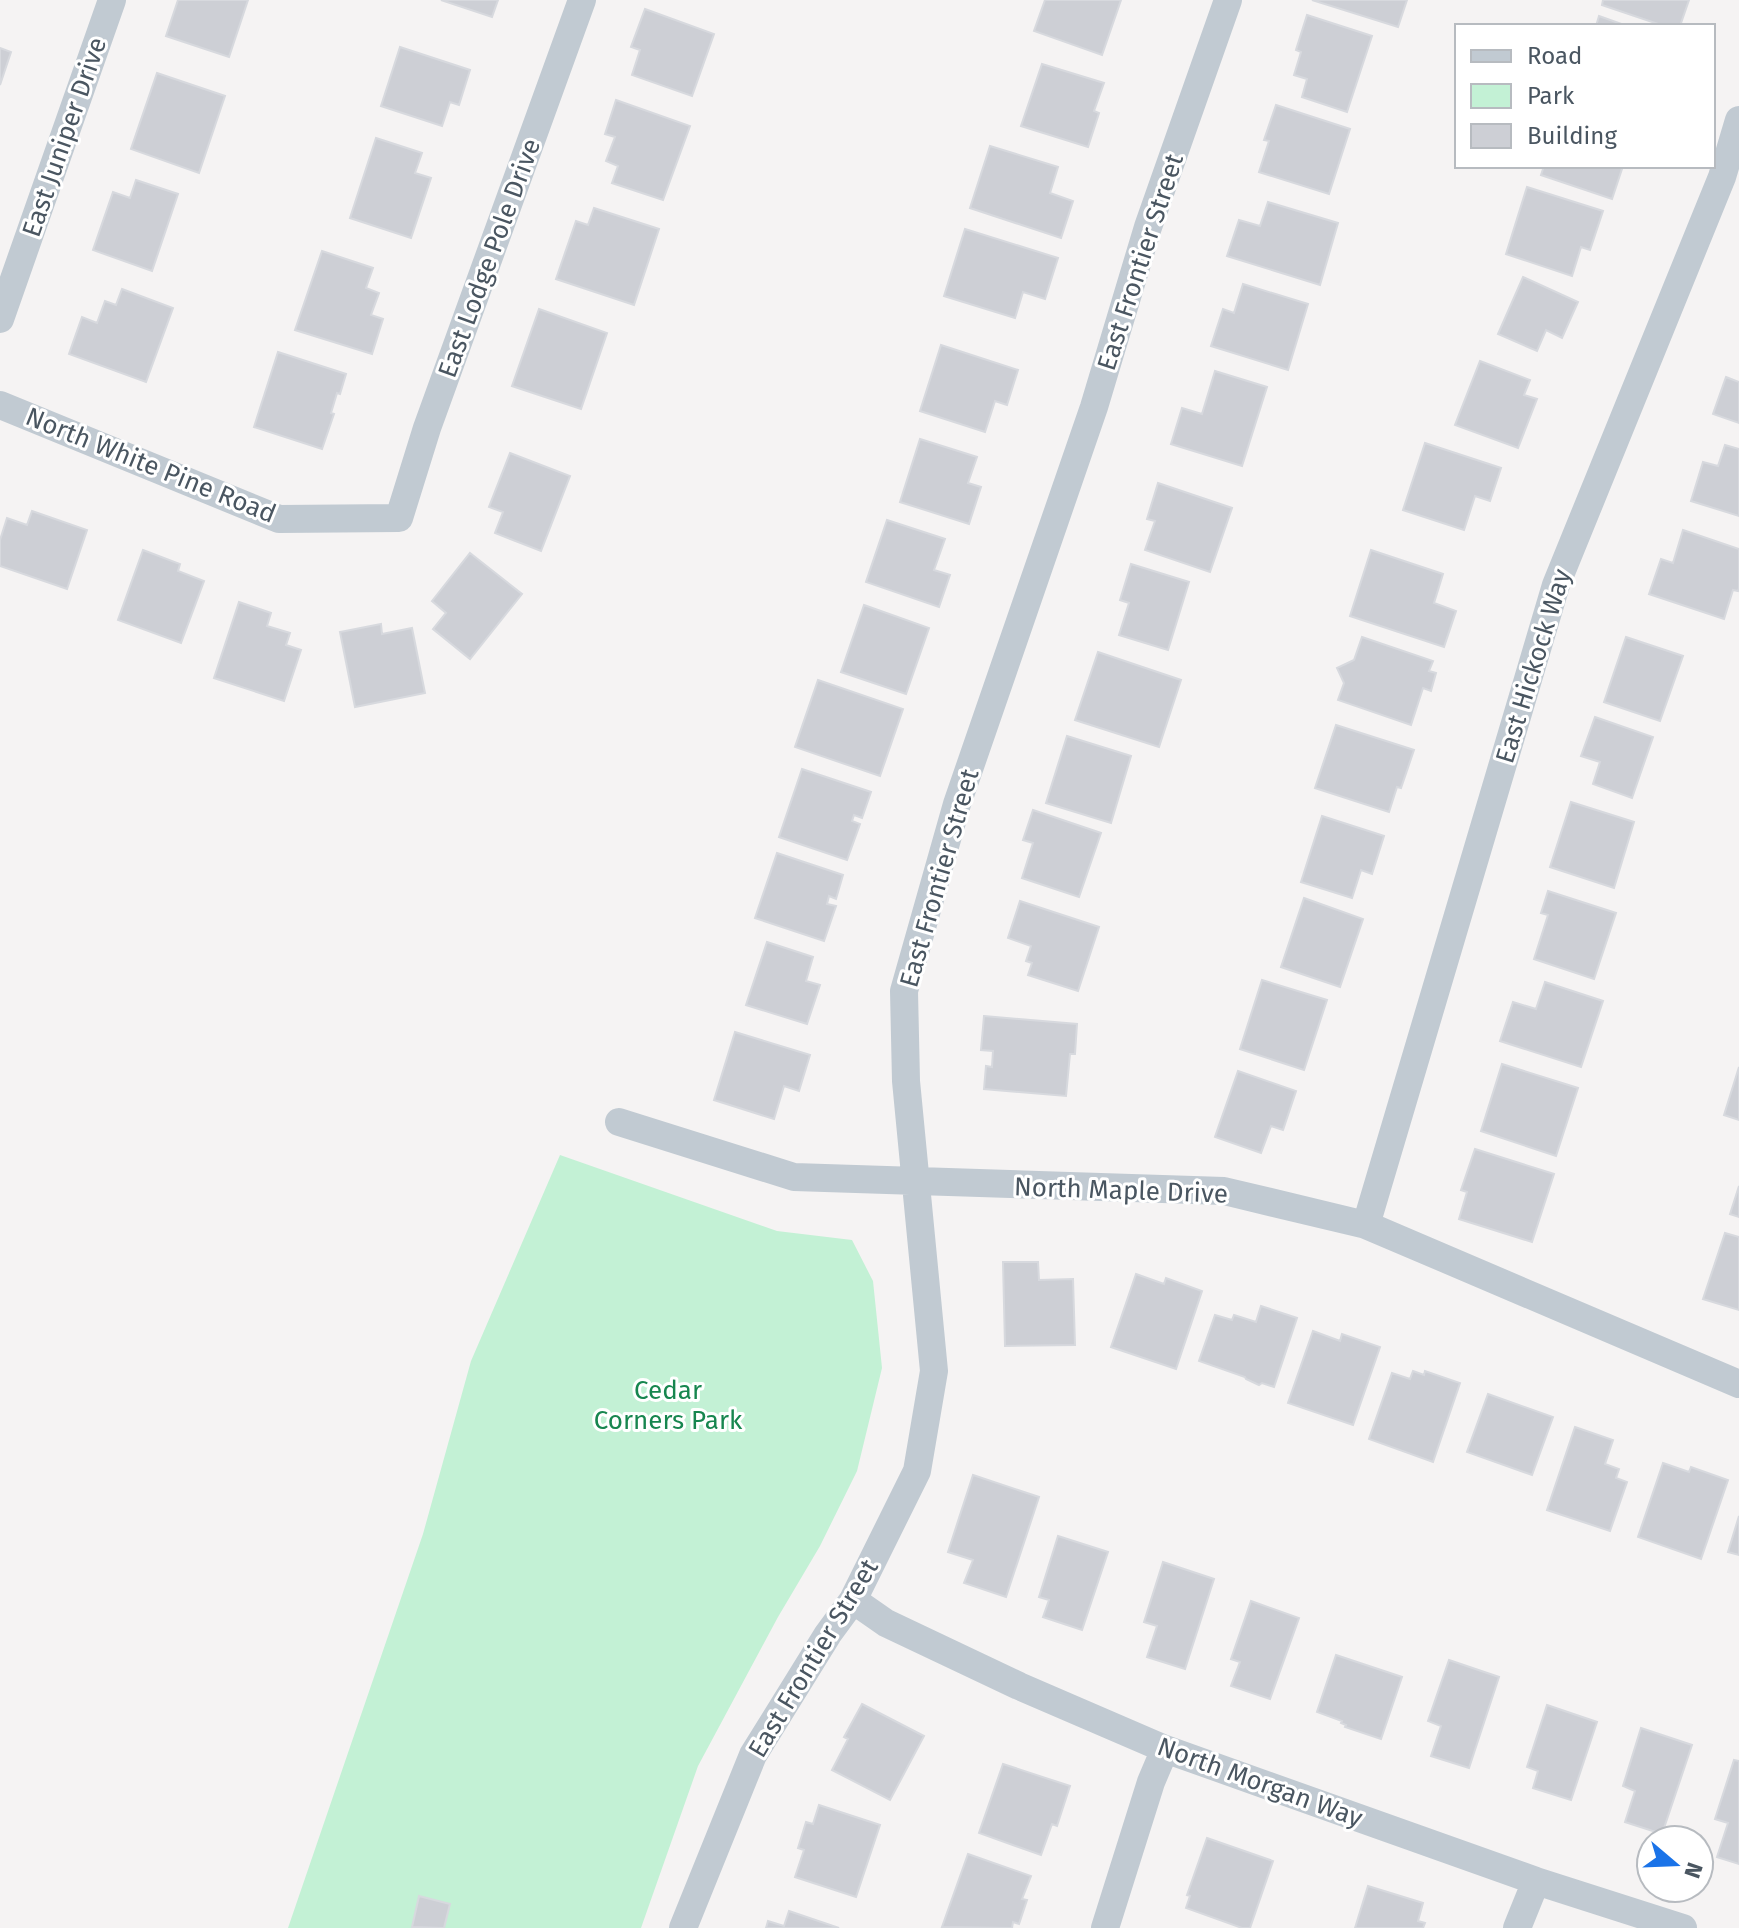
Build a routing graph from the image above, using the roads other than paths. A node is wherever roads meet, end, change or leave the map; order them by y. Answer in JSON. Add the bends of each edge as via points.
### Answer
{"nodes":[{"id":1,"x":112,"y":0,"type":"edge"},
{"id":2,"x":582,"y":0,"type":"edge"},
{"id":3,"x":1228,"y":0,"type":"edge"},
{"id":4,"x":1739,"y":120,"type":"edge"},
{"id":5,"x":0,"y":319,"type":"edge"},
{"id":6,"x":0,"y":405,"type":"edge"},
{"id":7,"x":399,"y":518,"type":"joint"},
{"id":8,"x":619,"y":1122,"type":"dead end"},
{"id":9,"x":916,"y":1182,"type":"junction"},
{"id":10,"x":1366,"y":1225,"type":"junction"},
{"id":11,"x":1739,"y":1384,"type":"edge"},
{"id":12,"x":853,"y":1600,"type":"junction"},
{"id":13,"x":1165,"y":1749,"type":"junction"},
{"id":14,"x":1536,"y":1881,"type":"junction"},
{"id":15,"x":683,"y":1928,"type":"edge"},
{"id":16,"x":1105,"y":1928,"type":"edge"},
{"id":17,"x":1517,"y":1928,"type":"edge"},
{"id":18,"x":1683,"y":1928,"type":"edge"}],
"edges":[{"from":1,"to":5,"type":"street","name":"East Juniper Drive"},
{"from":2,"to":7,"type":"street","name":"East Lodge Pole Drive"},
{"from":3,"to":9,"type":"street","name":"East Frontier Street","via":[[957,804],[904,991]]},
{"from":4,"to":10,"type":"street","name":"East Hickock Way","via":[[1722,177],[1556,585]]},
{"from":6,"to":7,"type":"street","name":"North White Pine Road","via":[[279,519]]},
{"from":8,"to":9,"type":"street","name":"North Maple Drive","via":[[794,1177]]},
{"from":9,"to":10,"type":"street","name":"North Maple Drive","via":[[1224,1191]]},
{"from":9,"to":12,"type":"street","name":"East Frontier Street","via":[[934,1371],[917,1471]]},
{"from":10,"to":11,"type":"street","name":"North Maple Drive"},
{"from":12,"to":13,"type":"street","name":"North Morgan Way","via":[[886,1623]]},
{"from":12,"to":15,"type":"street","name":"East Frontier Street","via":[[753,1755]]},
{"from":13,"to":14,"type":"street","name":"North Morgan Way"},
{"from":13,"to":16,"type":"street"},
{"from":14,"to":17,"type":"street"},
{"from":14,"to":18,"type":"street","name":"North Morgan Way"}]}
